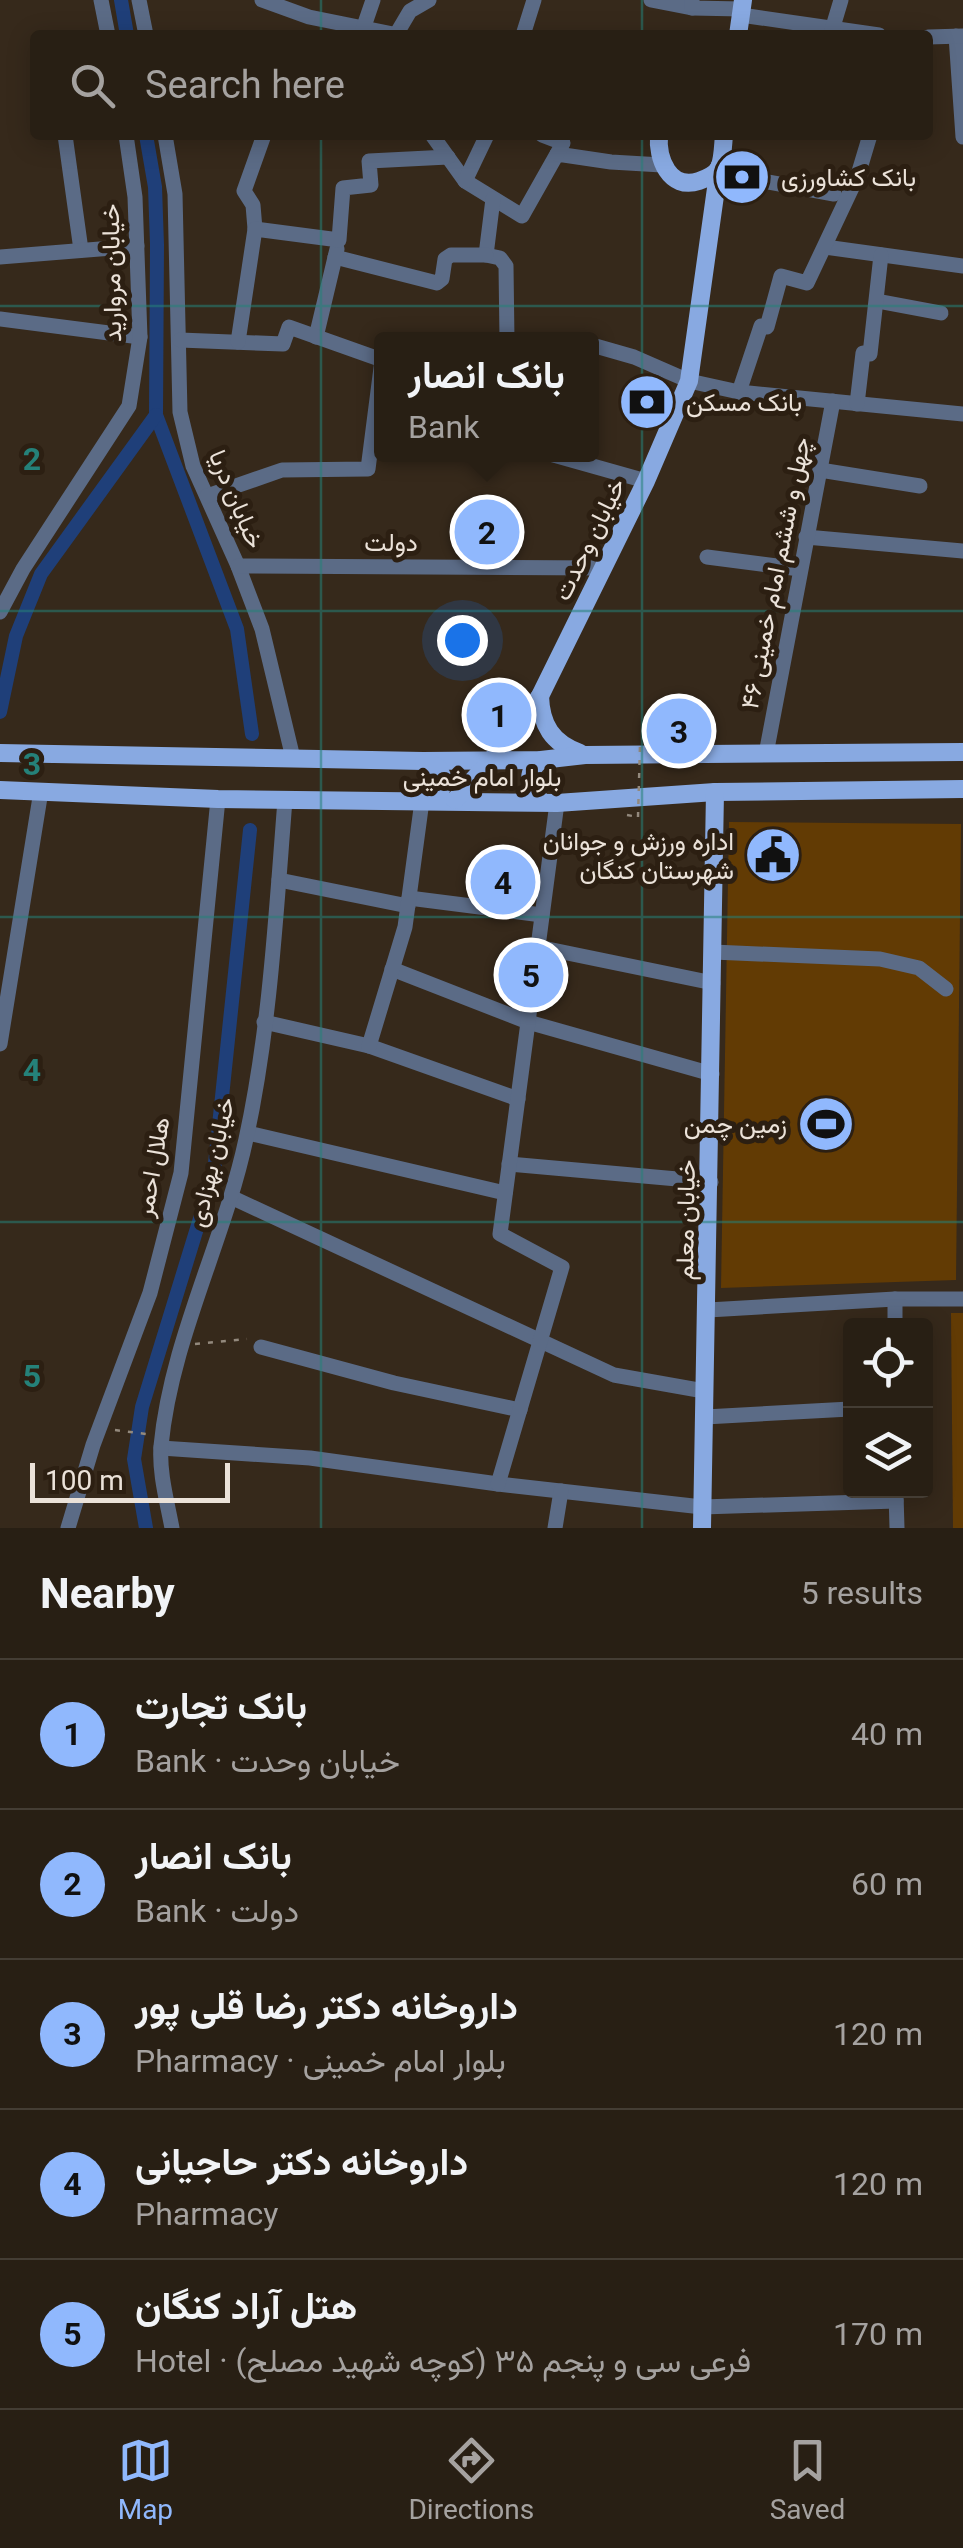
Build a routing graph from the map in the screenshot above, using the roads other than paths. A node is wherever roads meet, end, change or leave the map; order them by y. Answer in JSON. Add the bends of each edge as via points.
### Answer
{"nodes":[{"id":1,"x":101,"y":0,"type":"edge"},
{"id":2,"x":138,"y":0,"type":"edge"},
{"id":3,"x":373,"y":0,"type":"edge"},
{"id":4,"x":429,"y":0,"type":"edge"},
{"id":5,"x":534,"y":0,"type":"edge"},
{"id":6,"x":652,"y":0,"type":"edge"},
{"id":7,"x":841,"y":0,"type":"edge"},
{"id":8,"x":265,"y":1,"type":"edge"},
{"id":9,"x":692,"y":4,"type":"edge"},
{"id":10,"x":742,"y":8,"type":"edge"},
{"id":11,"x":107,"y":30,"type":"edge"},
{"id":12,"x":145,"y":30,"type":"edge"},
{"id":13,"x":358,"y":30,"type":"edge"},
{"id":14,"x":362,"y":30,"type":"edge"},
{"id":15,"x":400,"y":30,"type":"edge"},
{"id":16,"x":524,"y":30,"type":"edge"},
{"id":17,"x":832,"y":30,"type":"edge"},
{"id":18,"x":844,"y":30,"type":"edge"},
{"id":19,"x":959,"y":36,"type":"edge"},
{"id":20,"x":933,"y":37,"type":"edge"},
{"id":21,"x":963,"y":137,"type":"edge"},
{"id":22,"x":67,"y":140,"type":"edge"},
{"id":23,"x":127,"y":140,"type":"edge"},
{"id":24,"x":165,"y":140,"type":"edge"},
{"id":25,"x":262,"y":140,"type":"edge"},
{"id":26,"x":436,"y":140,"type":"edge"},
{"id":27,"x":485,"y":140,"type":"edge"},
{"id":28,"x":554,"y":140,"type":"edge"},
{"id":29,"x":659,"y":140,"type":"edge"},
{"id":30,"x":723,"y":140,"type":"edge"},
{"id":31,"x":868,"y":140,"type":"edge"},
{"id":32,"x":557,"y":154,"type":"junction"},
{"id":33,"x":448,"y":157,"type":"junction"},
{"id":34,"x":662,"y":165,"type":"junction"},
{"id":35,"x":718,"y":170,"type":"junction"},
{"id":36,"x":465,"y":181,"type":"junction"},
{"id":37,"x":834,"y":194,"type":"dead end"},
{"id":38,"x":493,"y":198,"type":"junction"},
{"id":39,"x":255,"y":229,"type":"junction"},
{"id":40,"x":138,"y":246,"type":"junction"},
{"id":41,"x":825,"y":247,"type":"junction"},
{"id":42,"x":337,"y":248,"type":"junction"},
{"id":43,"x":81,"y":250,"type":"junction"},
{"id":44,"x":880,"y":255,"type":"junction"},
{"id":45,"x":486,"y":256,"type":"junction"},
{"id":46,"x":0,"y":257,"type":"edge"},
{"id":47,"x":963,"y":266,"type":"edge"},
{"id":48,"x":877,"y":302,"type":"junction"},
{"id":49,"x":941,"y":313,"type":"dead end"},
{"id":50,"x":0,"y":318,"type":"edge"},
{"id":51,"x":507,"y":332,"type":"edge"},
{"id":52,"x":140,"y":337,"type":"junction"},
{"id":53,"x":316,"y":337,"type":"junction"},
{"id":54,"x":180,"y":340,"type":"junction"},
{"id":55,"x":238,"y":342,"type":"junction"},
{"id":56,"x":599,"y":348,"type":"edge"},
{"id":57,"x":374,"y":357,"type":"edge"},
{"id":58,"x":689,"y":381,"type":"junction"},
{"id":59,"x":739,"y":392,"type":"junction"},
{"id":60,"x":833,"y":401,"type":"junction"},
{"id":61,"x":857,"y":404,"type":"junction"},
{"id":62,"x":963,"y":414,"type":"edge"},
{"id":63,"x":374,"y":439,"type":"edge"},
{"id":64,"x":578,"y":462,"type":"edge"},
{"id":65,"x":820,"y":470,"type":"junction"},
{"id":66,"x":646,"y":481,"type":"junction"},
{"id":67,"x":920,"y":486,"type":"dead end"},
{"id":68,"x":207,"y":496,"type":"junction"},
{"id":69,"x":806,"y":537,"type":"junction"},
{"id":70,"x":963,"y":551,"type":"edge"},
{"id":71,"x":707,"y":557,"type":"dead end"},
{"id":72,"x":238,"y":566,"type":"junction"},
{"id":73,"x":603,"y":568,"type":"junction"},
{"id":74,"x":800,"y":568,"type":"junction"},
{"id":75,"x":0,"y":612,"type":"edge"},
{"id":76,"x":540,"y":696,"type":"junction"},
{"id":77,"x":963,"y":752,"type":"edge"},
{"id":78,"x":0,"y":753,"type":"edge"},
{"id":79,"x":766,"y":754,"type":"junction"},
{"id":80,"x":585,"y":755,"type":"junction"},
{"id":81,"x":293,"y":758,"type":"junction"},
{"id":82,"x":492,"y":759,"type":"junction"},
{"id":83,"x":541,"y":760,"type":"junction"},
{"id":84,"x":423,"y":762,"type":"junction"},
{"id":85,"x":963,"y":789,"type":"edge"},
{"id":86,"x":0,"y":790,"type":"edge"},
{"id":87,"x":41,"y":791,"type":"junction"},
{"id":88,"x":715,"y":792,"type":"junction"},
{"id":89,"x":218,"y":799,"type":"junction"},
{"id":90,"x":285,"y":800,"type":"junction"},
{"id":91,"x":456,"y":800,"type":"junction"},
{"id":92,"x":428,"y":801,"type":"junction"},
{"id":93,"x":550,"y":803,"type":"junction"},
{"id":94,"x":279,"y":880,"type":"junction"},
{"id":95,"x":408,"y":902,"type":"junction"},
{"id":96,"x":542,"y":915,"type":"junction"},
{"id":97,"x":538,"y":947,"type":"junction"},
{"id":98,"x":714,"y":952,"type":"junction"},
{"id":99,"x":392,"y":970,"type":"junction"},
{"id":100,"x":713,"y":983,"type":"junction"},
{"id":101,"x":946,"y":988,"type":"dead end"},
{"id":102,"x":264,"y":1022,"type":"junction"},
{"id":103,"x":528,"y":1022,"type":"junction"},
{"id":104,"x":0,"y":1044,"type":"edge"},
{"id":105,"x":370,"y":1046,"type":"junction"},
{"id":106,"x":712,"y":1074,"type":"junction"},
{"id":107,"x":518,"y":1099,"type":"junction"},
{"id":108,"x":248,"y":1134,"type":"junction"},
{"id":109,"x":509,"y":1164,"type":"junction"},
{"id":110,"x":710,"y":1182,"type":"junction"},
{"id":111,"x":505,"y":1192,"type":"junction"},
{"id":112,"x":233,"y":1198,"type":"junction"},
{"id":113,"x":963,"y":1298,"type":"edge"},
{"id":114,"x":895,"y":1299,"type":"junction"},
{"id":115,"x":708,"y":1310,"type":"junction"},
{"id":116,"x":895,"y":1318,"type":"edge"},
{"id":117,"x":539,"y":1342,"type":"junction"},
{"id":118,"x":261,"y":1347,"type":"road end"},
{"id":119,"x":704,"y":1391,"type":"junction"},
{"id":120,"x":843,"y":1409,"type":"edge"},
{"id":121,"x":520,"y":1410,"type":"junction"},
{"id":122,"x":705,"y":1417,"type":"junction"},
{"id":123,"x":162,"y":1442,"type":"junction"},
{"id":124,"x":498,"y":1484,"type":"junction"},
{"id":125,"x":561,"y":1491,"type":"junction"},
{"id":126,"x":857,"y":1498,"type":"edge"},
{"id":127,"x":896,"y":1498,"type":"edge"},
{"id":128,"x":702,"y":1506,"type":"junction"},
{"id":129,"x":68,"y":1528,"type":"edge"},
{"id":130,"x":172,"y":1528,"type":"edge"},
{"id":131,"x":555,"y":1528,"type":"edge"},
{"id":132,"x":702,"y":1528,"type":"edge"},
{"id":133,"x":896,"y":1528,"type":"edge"}],
"edges":[{"from":1,"to":11,"type":"street"},
{"from":2,"to":12,"type":"street"},
{"from":3,"to":14,"type":"street"},
{"from":4,"to":15,"type":"street","via":[[410,11]]},
{"from":5,"to":16,"type":"street"},
{"from":6,"to":9,"type":"street"},
{"from":7,"to":18,"type":"street"},
{"from":8,"to":13,"type":"street"},
{"from":9,"to":10,"type":"street"},
{"from":10,"to":17,"type":"street"},
{"from":19,"to":20,"type":"street"},
{"from":19,"to":21,"type":"street"},
{"from":22,"to":43,"type":"street"},
{"from":23,"to":40,"type":"street","name":"خیابان مروارید"},
{"from":24,"to":54,"type":"street","name":"خیابان دریا","via":[[175,194]]},
{"from":25,"to":39,"type":"street","via":[[244,191],[254,205]]},
{"from":26,"to":33,"type":"street"},
{"from":27,"to":36,"type":"street"},
{"from":28,"to":32,"type":"street","via":[[562,143]]},
{"from":29,"to":34,"type":"main road"},
{"from":30,"to":35,"type":"main road","name":"خیابان وحدت"},
{"from":31,"to":41,"type":"street"},
{"from":32,"to":34,"type":"street"},
{"from":32,"to":38,"type":"street","via":[[522,216]]},
{"from":33,"to":36,"type":"street"},
{"from":33,"to":42,"type":"street","via":[[368,161],[371,185],[343,188]]},
{"from":34,"to":35,"type":"main road","via":[[690,184]]},
{"from":35,"to":37,"type":"street"},
{"from":35,"to":58,"type":"main road","name":"خیابان وحدت"},
{"from":36,"to":38,"type":"street"},
{"from":38,"to":45,"type":"street"},
{"from":39,"to":42,"type":"street"},
{"from":39,"to":55,"type":"street"},
{"from":40,"to":43,"type":"street"},
{"from":40,"to":52,"type":"street","name":"خیابان مروارید"},
{"from":41,"to":44,"type":"street"},
{"from":41,"to":59,"type":"street","via":[[807,284],[781,276]]},
{"from":42,"to":45,"type":"street","via":[[438,283],[451,255]]},
{"from":42,"to":53,"type":"street"},
{"from":43,"to":46,"type":"street"},
{"from":44,"to":47,"type":"street"},
{"from":44,"to":48,"type":"street"},
{"from":45,"to":51,"type":"street","via":[[506,266]]},
{"from":48,"to":49,"type":"street"},
{"from":48,"to":61,"type":"street"},
{"from":50,"to":52,"type":"street"},
{"from":52,"to":75,"type":"street","name":"خیابان مروارید","via":[[129,406]]},
{"from":53,"to":55,"type":"street","via":[[289,327],[283,344]]},
{"from":53,"to":57,"type":"street"},
{"from":54,"to":55,"type":"street"},
{"from":54,"to":68,"type":"street","name":"خیابان دریا","via":[[180,412]]},
{"from":56,"to":58,"type":"street"},
{"from":58,"to":59,"type":"street"},
{"from":58,"to":66,"type":"main road","name":"خیابان وحدت"},
{"from":59,"to":60,"type":"street"},
{"from":60,"to":61,"type":"street"},
{"from":60,"to":65,"type":"street","name":"چهل و ششم امام خمینی ۴۶"},
{"from":61,"to":62,"type":"street"},
{"from":63,"to":68,"type":"street","via":[[368,469],[282,470]]},
{"from":64,"to":66,"type":"street"},
{"from":65,"to":67,"type":"street"},
{"from":65,"to":69,"type":"street","name":"چهل و ششم امام خمینی ۴۶"},
{"from":66,"to":73,"type":"main road","name":"خیابان وحدت"},
{"from":68,"to":72,"type":"street","name":"خیابان دریا"},
{"from":69,"to":70,"type":"street"},
{"from":69,"to":74,"type":"street","name":"چهل و ششم امام خمینی ۴۶"},
{"from":71,"to":74,"type":"street"},
{"from":72,"to":73,"type":"street","name":"دولت"},
{"from":72,"to":81,"type":"street","name":"خیابان دریا","via":[[262,630]]},
{"from":73,"to":76,"type":"main road","name":"خیابان وحدت"},
{"from":74,"to":79,"type":"street","name":"چهل و ششم امام خمینی ۴۶"},
{"from":76,"to":80,"type":"main road","via":[[550,734]]},
{"from":76,"to":82,"type":"main road","name":"خیابان وحدت"},
{"from":77,"to":79,"type":"main road","name":"بلوار امام خمینی"},
{"from":78,"to":81,"type":"main road","name":"بلوار امام خمینی"},
{"from":79,"to":80,"type":"main road","name":"بلوار امام خمینی"},
{"from":80,"to":83,"type":"main road","name":"بلوار امام خمینی"},
{"from":81,"to":84,"type":"main road","name":"بلوار امام خمینی"},
{"from":82,"to":83,"type":"main road","name":"بلوار امام خمینی"},
{"from":82,"to":84,"type":"main road","name":"بلوار امام خمینی"},
{"from":82,"to":91,"type":"main road","name":"خیابان وحدت"},
{"from":83,"to":93,"type":"main road","via":[[530,783]]},
{"from":84,"to":92,"type":"main road","via":[[442,773],[443,788]]},
{"from":85,"to":88,"type":"main road","name":"بلوار امام خمینی"},
{"from":86,"to":87,"type":"main road","name":"بلوار امام خمینی"},
{"from":87,"to":89,"type":"main road","name":"بلوار امام خمینی"},
{"from":87,"to":104,"type":"street"},
{"from":88,"to":93,"type":"main road","name":"بلوار امام خمینی"},
{"from":88,"to":98,"type":"main road","name":"خیابان معلم"},
{"from":89,"to":90,"type":"main road","name":"بلوار امام خمینی"},
{"from":89,"to":129,"type":"street","name":"هلال احمر","via":[[182,1173],[150,1293]]},
{"from":90,"to":92,"type":"main road","name":"بلوار امام خمینی"},
{"from":90,"to":94,"type":"street","name":"خیابان بهزادی"},
{"from":91,"to":92,"type":"main road","name":"بلوار امام خمینی"},
{"from":91,"to":93,"type":"main road","name":"بلوار امام خمینی"},
{"from":92,"to":95,"type":"street"},
{"from":93,"to":96,"type":"street"},
{"from":94,"to":95,"type":"street"},
{"from":94,"to":102,"type":"street","name":"خیابان بهزادی"},
{"from":95,"to":96,"type":"street"},
{"from":95,"to":99,"type":"street"},
{"from":96,"to":97,"type":"street"},
{"from":97,"to":100,"type":"street"},
{"from":97,"to":103,"type":"street"},
{"from":98,"to":100,"type":"main road","name":"خیابان معلم"},
{"from":98,"to":101,"type":"street","via":[[880,959],[919,968]]},
{"from":99,"to":103,"type":"street"},
{"from":99,"to":105,"type":"street"},
{"from":100,"to":106,"type":"main road","name":"خیابان معلم"},
{"from":102,"to":105,"type":"street"},
{"from":102,"to":108,"type":"street","name":"خیابان بهزادی"},
{"from":103,"to":106,"type":"street"},
{"from":103,"to":107,"type":"street"},
{"from":105,"to":107,"type":"street"},
{"from":106,"to":110,"type":"main road","name":"خیابان معلم"},
{"from":107,"to":109,"type":"street"},
{"from":108,"to":111,"type":"street"},
{"from":108,"to":112,"type":"street","name":"خیابان بهزادی"},
{"from":109,"to":110,"type":"street"},
{"from":109,"to":111,"type":"street"},
{"from":110,"to":115,"type":"main road","name":"خیابان معلم"},
{"from":111,"to":117,"type":"street","via":[[500,1234],[562,1268]]},
{"from":112,"to":117,"type":"street"},
{"from":112,"to":123,"type":"street","name":"خیابان بهزادی","via":[[184,1345]]},
{"from":113,"to":114,"type":"street"},
{"from":114,"to":115,"type":"street"},
{"from":114,"to":116,"type":"street"},
{"from":115,"to":119,"type":"main road","name":"خیابان معلم"},
{"from":117,"to":119,"type":"street","via":[[614,1375]]},
{"from":117,"to":121,"type":"street"},
{"from":118,"to":121,"type":"street"},
{"from":119,"to":122,"type":"main road","name":"خیابان معلم"},
{"from":120,"to":122,"type":"street"},
{"from":121,"to":124,"type":"street"},
{"from":122,"to":128,"type":"main road","name":"خیابان معلم"},
{"from":123,"to":124,"type":"street"},
{"from":123,"to":130,"type":"street","name":"خیابان بهزادی"},
{"from":124,"to":125,"type":"street"},
{"from":125,"to":128,"type":"street"},
{"from":125,"to":131,"type":"street"},
{"from":126,"to":128,"type":"street"},
{"from":127,"to":133,"type":"street"},
{"from":128,"to":132,"type":"main road","name":"خیابان معلم"}]}
